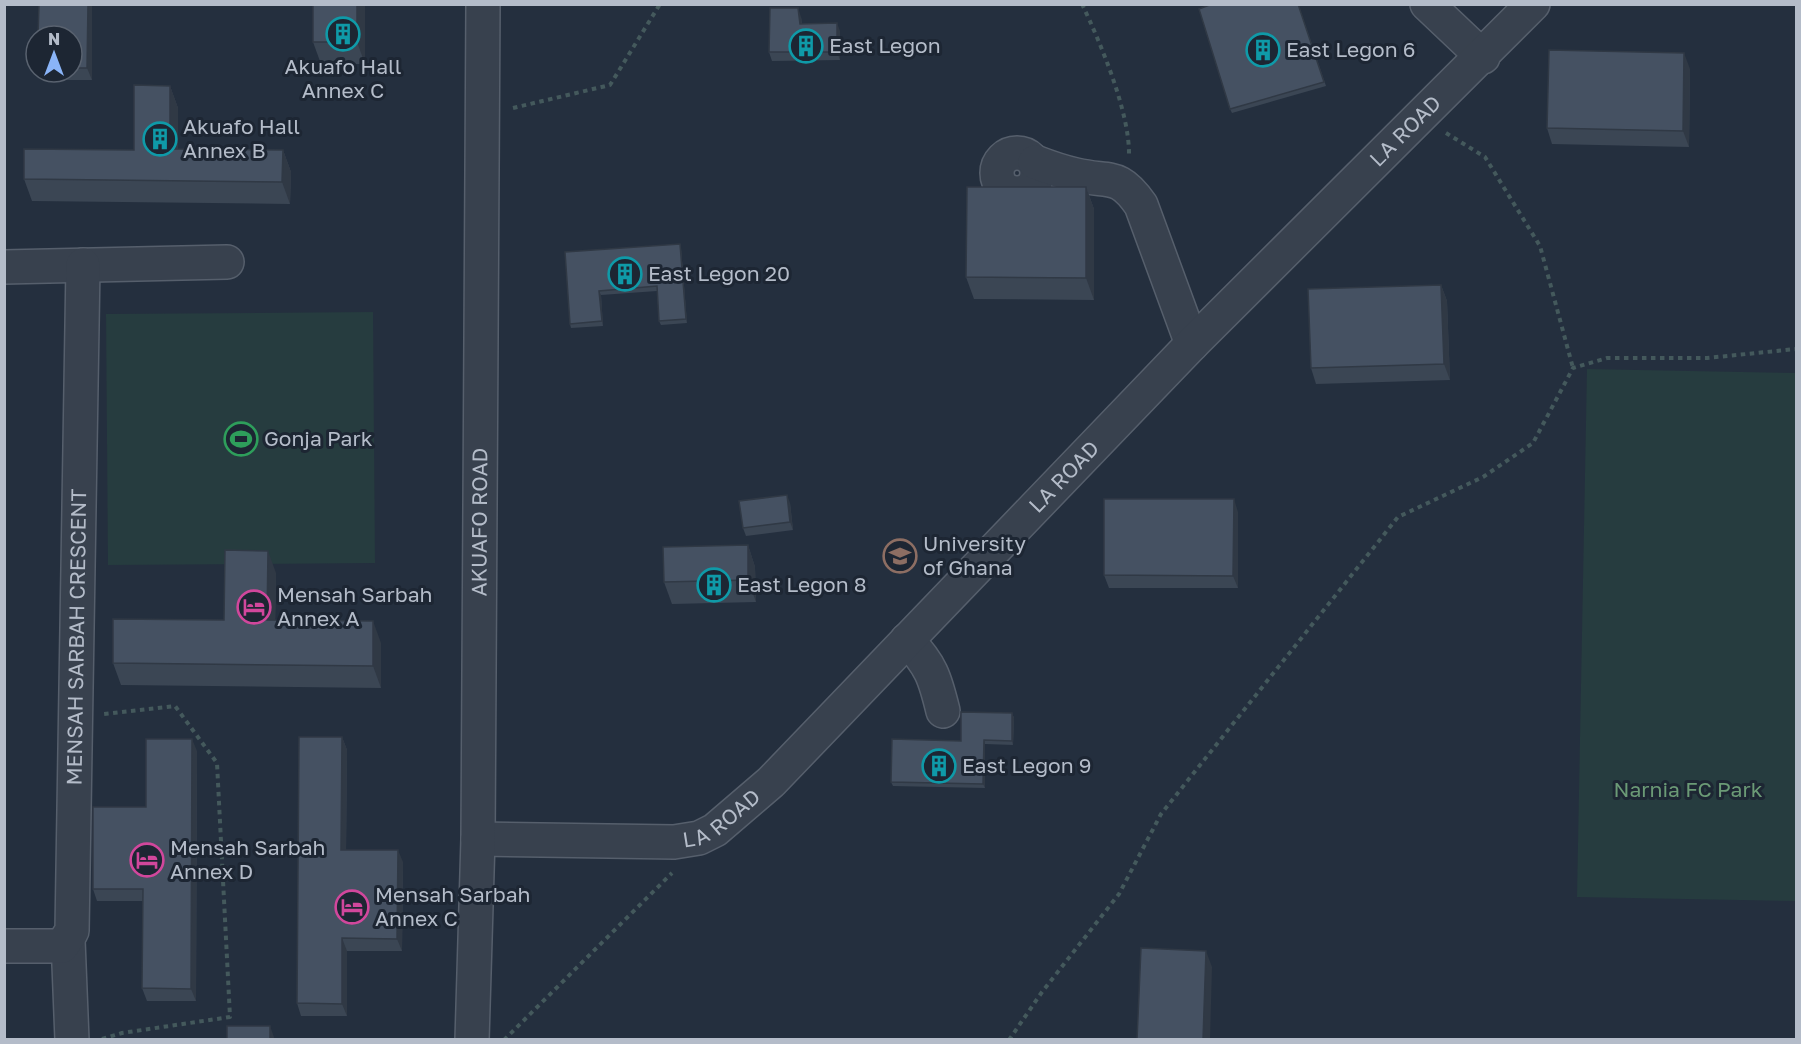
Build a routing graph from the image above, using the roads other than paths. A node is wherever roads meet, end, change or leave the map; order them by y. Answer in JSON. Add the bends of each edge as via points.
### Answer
{"nodes":[{"id":1,"x":483,"y":4,"type":"edge"},
{"id":2,"x":1427,"y":4,"type":"edge"},
{"id":3,"x":1533,"y":4,"type":"edge"},
{"id":4,"x":1483,"y":57,"type":"junction"},
{"id":5,"x":1035,"y":162,"type":"dead end"},
{"id":6,"x":227,"y":262,"type":"dead end"},
{"id":7,"x":83,"y":265,"type":"junction"},
{"id":8,"x":4,"y":267,"type":"edge"},
{"id":9,"x":1192,"y":344,"type":"junction"},
{"id":10,"x":907,"y":640,"type":"junction"},
{"id":11,"x":943,"y":711,"type":"dead end"},
{"id":12,"x":478,"y":839,"type":"junction"},
{"id":13,"x":68,"y":940,"type":"junction"},
{"id":14,"x":4,"y":946,"type":"edge"},
{"id":15,"x":72,"y":1040,"type":"edge"},
{"id":16,"x":472,"y":1040,"type":"edge"}],
"edges":[{"from":1,"to":12,"type":"street","name":"AKUAFO ROAD"},
{"from":2,"to":4,"type":"street"},
{"from":3,"to":4,"type":"street","name":"LA ROAD"},
{"from":4,"to":9,"type":"street","name":"LA ROAD"},
{"from":5,"to":9,"type":"street","via":[[1077,176],[1105,177],[1128,187],[1141,205]]},
{"from":6,"to":7,"type":"street"},
{"from":7,"to":8,"type":"street"},
{"from":7,"to":13,"type":"street","name":"MENSAH SARBAH CRESCENT","via":[[72,931]]},
{"from":9,"to":10,"type":"street","name":"LA ROAD"},
{"from":10,"to":11,"type":"street","via":[[927,661]]},
{"from":10,"to":12,"type":"street","name":"LA ROAD","via":[[771,782],[715,830],[699,838],[674,842]]},
{"from":12,"to":16,"type":"street","name":"AKUAFO ROAD"},
{"from":13,"to":14,"type":"street","via":[[62,946]]},
{"from":13,"to":15,"type":"street","name":"MENSAH SARBAH CRESCENT"}]}
